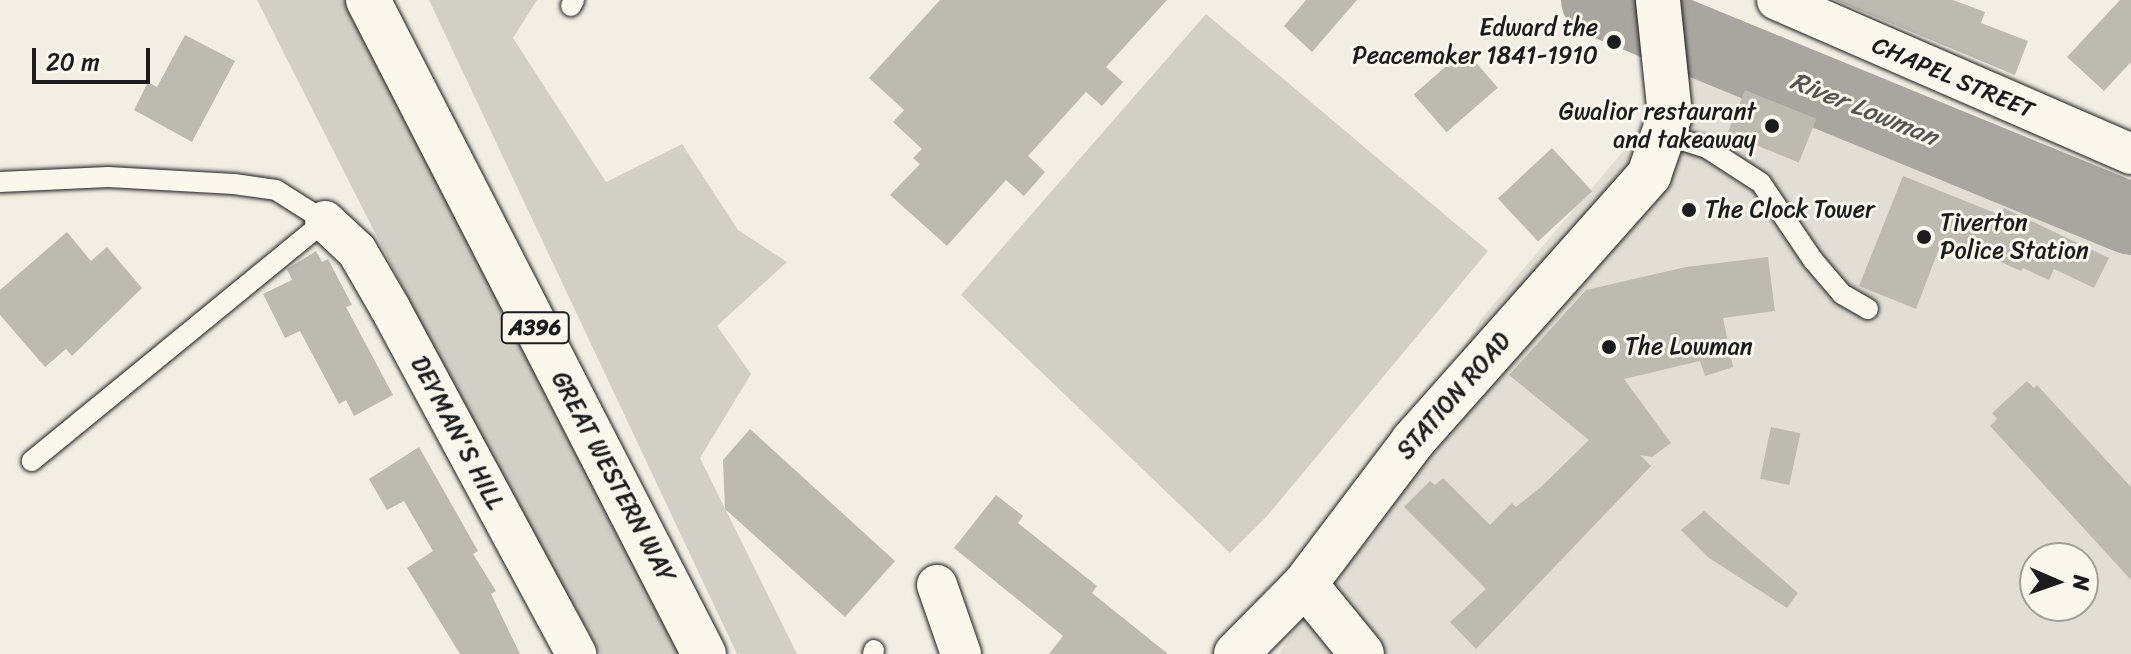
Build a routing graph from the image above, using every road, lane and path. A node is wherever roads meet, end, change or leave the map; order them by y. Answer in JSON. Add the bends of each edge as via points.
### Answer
{"nodes":[{"id":1,"x":368,"y":0,"type":"edge"},
{"id":2,"x":1658,"y":0,"type":"edge"},
{"id":3,"x":1777,"y":0,"type":"edge"},
{"id":4,"x":1666,"y":135,"type":"junction"},
{"id":5,"x":2131,"y":154,"type":"edge"},
{"id":6,"x":0,"y":182,"type":"edge"},
{"id":7,"x":325,"y":221,"type":"junction"},
{"id":8,"x":1868,"y":309,"type":"dead end"},
{"id":9,"x":32,"y":461,"type":"dead end"},
{"id":10,"x":1305,"y":584,"type":"junction"},
{"id":11,"x":937,"y":585,"type":"dead end"},
{"id":12,"x":576,"y":654,"type":"edge"},
{"id":13,"x":704,"y":654,"type":"edge"},
{"id":14,"x":961,"y":654,"type":"edge"},
{"id":15,"x":1236,"y":654,"type":"edge"},
{"id":16,"x":1362,"y":654,"type":"edge"}],
"edges":[{"from":1,"to":13,"type":"street","name":"GREAT WESTERN WAY","number":"A396"},
{"from":2,"to":4,"type":"street","via":[[1669,81]]},
{"from":3,"to":5,"type":"street","name":"CHAPEL STREET"},
{"from":4,"to":8,"type":"lane","via":[[1707,148],[1761,183],[1822,272],[1842,294]]},
{"from":4,"to":10,"type":"street","name":"STATION ROAD","via":[[1639,188],[1413,441]]},
{"from":6,"to":7,"type":"lane","via":[[108,177],[234,184],[276,190]]},
{"from":7,"to":9,"type":"lane"},
{"from":7,"to":12,"type":"street","name":"DEYMAN'S HILL","via":[[357,251],[384,297]]},
{"from":10,"to":15,"type":"street","name":"STATION ROAD"},
{"from":10,"to":16,"type":"street"},
{"from":11,"to":14,"type":"street"}]}
